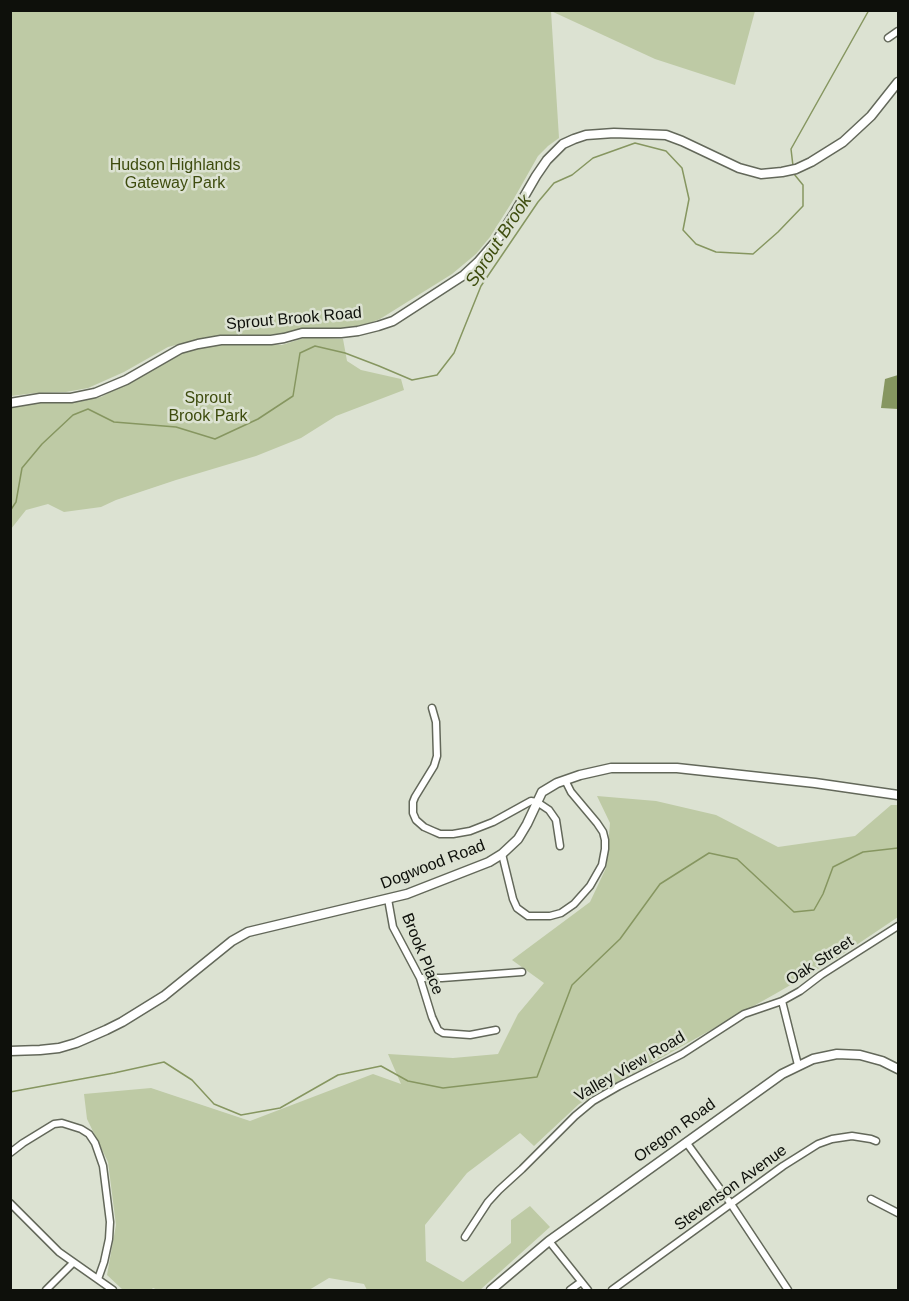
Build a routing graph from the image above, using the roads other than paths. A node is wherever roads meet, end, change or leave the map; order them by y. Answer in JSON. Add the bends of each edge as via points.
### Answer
{"nodes":[{"id":1,"x":898,"y":31,"type":"edge"},
{"id":2,"x":888,"y":38,"type":"dead end"},
{"id":3,"x":898,"y":82,"type":"edge"},
{"id":4,"x":10,"y":403,"type":"edge"},
{"id":5,"x":432,"y":708,"type":"dead end"},
{"id":6,"x":565,"y":780,"type":"junction"},
{"id":7,"x":898,"y":795,"type":"edge"},
{"id":8,"x":537,"y":802,"type":"junction"},
{"id":9,"x":561,"y":846,"type":"dead end"},
{"id":10,"x":502,"y":854,"type":"junction"},
{"id":11,"x":388,"y":899,"type":"junction"},
{"id":12,"x":898,"y":926,"type":"edge"},
{"id":13,"x":522,"y":972,"type":"dead end"},
{"id":14,"x":420,"y":978,"type":"junction"},
{"id":15,"x":782,"y":1001,"type":"junction"},
{"id":16,"x":496,"y":1030,"type":"dead end"},
{"id":17,"x":10,"y":1051,"type":"edge"},
{"id":18,"x":798,"y":1065,"type":"junction"},
{"id":19,"x":898,"y":1069,"type":"edge"},
{"id":20,"x":876,"y":1141,"type":"dead end"},
{"id":21,"x":686,"y":1142,"type":"junction"},
{"id":22,"x":10,"y":1153,"type":"edge"},
{"id":23,"x":871,"y":1199,"type":"dead end"},
{"id":24,"x":10,"y":1203,"type":"edge"},
{"id":25,"x":731,"y":1204,"type":"junction"},
{"id":26,"x":898,"y":1213,"type":"edge"},
{"id":27,"x":465,"y":1237,"type":"dead end"},
{"id":28,"x":549,"y":1241,"type":"junction"},
{"id":29,"x":73,"y":1263,"type":"junction"},
{"id":30,"x":98,"y":1279,"type":"junction"},
{"id":31,"x":581,"y":1282,"type":"junction"},
{"id":32,"x":46,"y":1290,"type":"edge"},
{"id":33,"x":113,"y":1290,"type":"edge"},
{"id":34,"x":491,"y":1290,"type":"edge"},
{"id":35,"x":570,"y":1290,"type":"edge"},
{"id":36,"x":588,"y":1290,"type":"edge"},
{"id":37,"x":612,"y":1290,"type":"edge"},
{"id":38,"x":788,"y":1290,"type":"edge"}],
"edges":[{"from":1,"to":2,"type":"street"},
{"from":3,"to":4,"type":"street","name":"Sprout Brook Road","via":[[843,142],[811,162],[772,174],[739,168],[666,135],[586,135],[563,144],[547,160],[497,240],[478,262],[393,321],[358,331],[198,344],[180,349],[95,393]]},
{"from":5,"to":8,"type":"street","via":[[436,756],[413,802],[416,820],[440,834],[453,834],[494,822],[531,801]]},
{"from":6,"to":7,"type":"street","name":"Dogwood Road","via":[[611,768],[676,768]]},
{"from":6,"to":8,"type":"street","name":"Dogwood Road","via":[[545,790]]},
{"from":6,"to":10,"type":"street","via":[[605,840],[602,865],[590,886],[561,913],[528,916],[513,899]]},
{"from":8,"to":9,"type":"street","via":[[556,820]]},
{"from":8,"to":10,"type":"street","name":"Dogwood Road","via":[[523,832]]},
{"from":10,"to":11,"type":"street","name":"Dogwood Road"},
{"from":11,"to":14,"type":"street","name":"Brook Place","via":[[393,927]]},
{"from":11,"to":17,"type":"street","name":"Dogwood Road","via":[[248,932],[164,996],[114,1026],[59,1048]]},
{"from":12,"to":15,"type":"street","name":"Oak Street"},
{"from":13,"to":14,"type":"street"},
{"from":14,"to":16,"type":"street","name":"Brook Place","via":[[438,1030],[470,1035]]},
{"from":15,"to":18,"type":"street","name":"Oak Street"},
{"from":15,"to":27,"type":"street","name":"Valley View Road","via":[[744,1014],[682,1054],[593,1101],[499,1190]]},
{"from":18,"to":19,"type":"street","name":"Oregon Road","via":[[827,1055],[847,1054],[882,1061]]},
{"from":18,"to":21,"type":"street","name":"Oregon Road"},
{"from":20,"to":25,"type":"street","name":"Stevenson Avenue","via":[[852,1136],[818,1144]]},
{"from":21,"to":25,"type":"street"},
{"from":21,"to":28,"type":"street","name":"Oregon Road"},
{"from":22,"to":30,"type":"street","via":[[54,1124],[62,1123],[81,1129],[95,1143],[103,1166],[110,1222],[105,1262]]},
{"from":23,"to":26,"type":"street"},
{"from":24,"to":29,"type":"street"},
{"from":25,"to":37,"type":"street","name":"Stevenson Avenue"},
{"from":25,"to":38,"type":"street"},
{"from":28,"to":31,"type":"street"},
{"from":28,"to":34,"type":"street","name":"Oregon Road"},
{"from":29,"to":30,"type":"street"},
{"from":29,"to":32,"type":"street"},
{"from":30,"to":33,"type":"street"},
{"from":31,"to":35,"type":"street"},
{"from":31,"to":36,"type":"street"}]}
